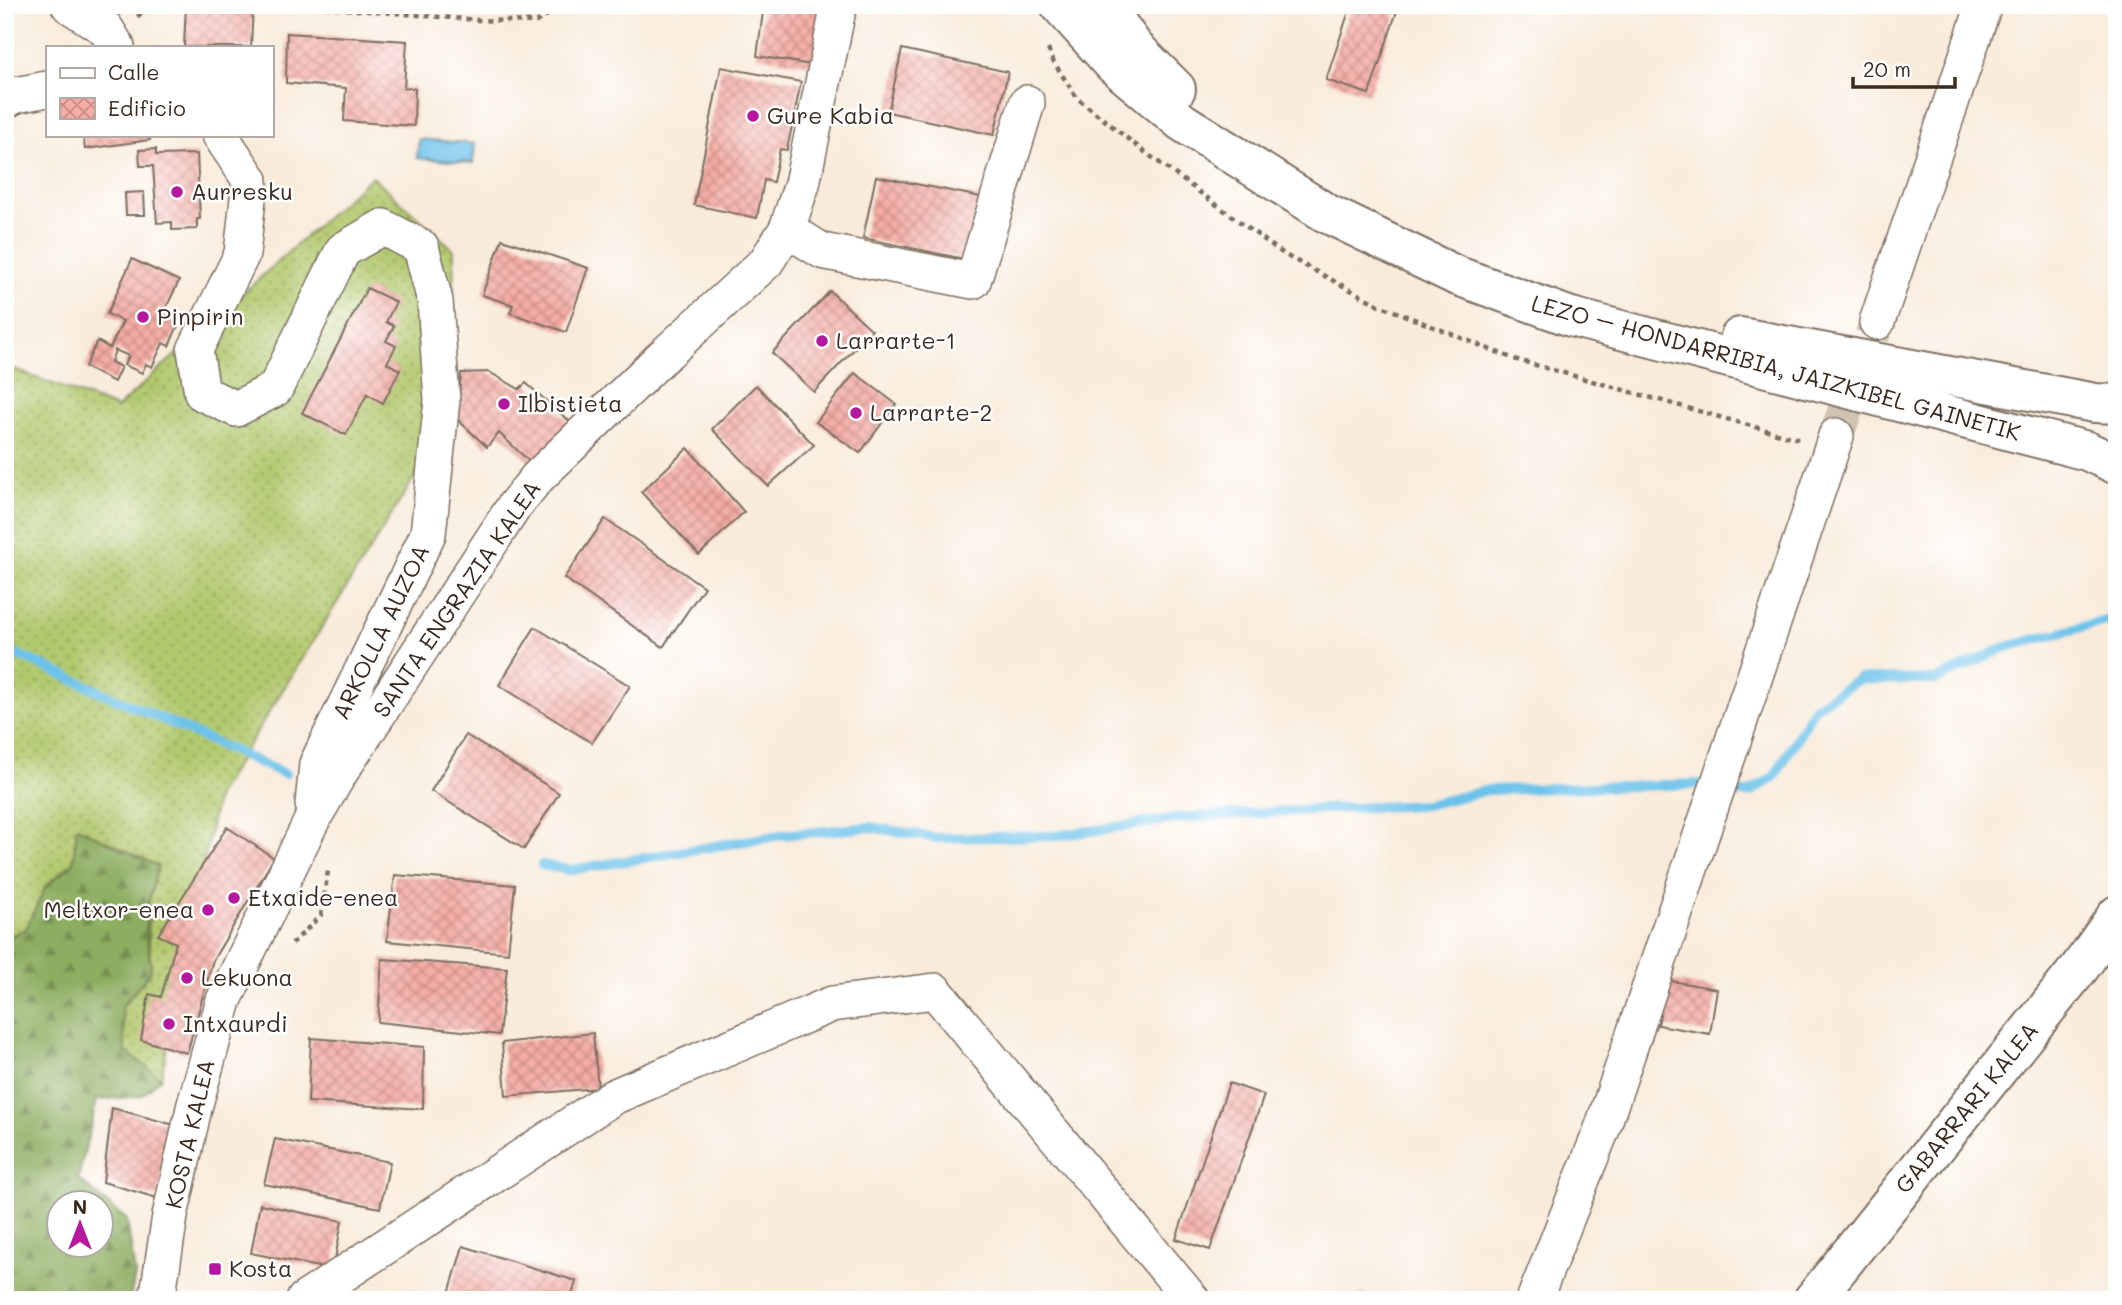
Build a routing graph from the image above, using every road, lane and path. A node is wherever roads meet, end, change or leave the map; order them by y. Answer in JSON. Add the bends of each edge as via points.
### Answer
{"nodes":[{"id":1,"x":69,"y":5,"type":"edge"},
{"id":2,"x":296,"y":5,"type":"edge"},
{"id":3,"x":563,"y":5,"type":"edge"},
{"id":4,"x":839,"y":5,"type":"edge"},
{"id":5,"x":1060,"y":5,"type":"edge"},
{"id":6,"x":1104,"y":5,"type":"edge"},
{"id":7,"x":1984,"y":5,"type":"edge"},
{"id":8,"x":116,"y":46,"type":"edge"},
{"id":9,"x":46,"y":89,"type":"edge"},
{"id":10,"x":5,"y":101,"type":"edge"},
{"id":11,"x":1027,"y":103,"type":"dead end"},
{"id":12,"x":221,"y":136,"type":"edge"},
{"id":13,"x":788,"y":229,"type":"junction"},
{"id":14,"x":1877,"y":322,"type":"tunnel mouth"},
{"id":15,"x":2117,"y":404,"type":"edge"},
{"id":16,"x":1836,"y":436,"type":"tunnel mouth"},
{"id":17,"x":2117,"y":465,"type":"edge"},
{"id":18,"x":311,"y":822,"type":"junction"},
{"id":19,"x":329,"y":868,"type":"dead end"},
{"id":20,"x":2117,"y":915,"type":"edge"},
{"id":21,"x":290,"y":945,"type":"dead end"},
{"id":22,"x":157,"y":1300,"type":"edge"},
{"id":23,"x":304,"y":1300,"type":"edge"},
{"id":24,"x":1192,"y":1300,"type":"edge"},
{"id":25,"x":1534,"y":1300,"type":"edge"},
{"id":26,"x":1814,"y":1300,"type":"edge"}],
"edges":[{"from":1,"to":8,"type":"street","via":[[106,29]]},
{"from":2,"to":3,"type":"path","via":[[536,22]]},
{"from":4,"to":13,"type":"street","name":"SANTA ENGRAZIA KALEA","via":[[802,184]]},
{"from":5,"to":17,"type":"main road","name":"LEZO – HONDARRIBIA, JAIZKIBEL GAINETIK","via":[[1114,65],[1182,122],[1326,213],[1455,275],[1571,317],[2087,452]]},
{"from":6,"to":15,"type":"main road","name":"LEZO – HONDARRIBIA, JAIZKIBEL GAINETIK","via":[[1134,47],[1194,107],[1333,196],[1463,260],[1577,300],[1675,325]]},
{"from":7,"to":14,"type":"street"},
{"from":9,"to":10,"type":"street"},
{"from":11,"to":13,"type":"street","via":[[972,281],[822,251]]},
{"from":12,"to":18,"type":"street","name":"ARKOLLA AUZOA","via":[[250,180],[242,254],[195,350],[202,393],[236,409],[275,389],[343,250],[383,227],[421,247],[435,301],[442,400],[428,534],[317,764]]},
{"from":13,"to":18,"type":"street","name":"SANTA ENGRAZIA KALEA","via":[[766,262],[537,478],[515,505]]},
{"from":16,"to":25,"type":"street","via":[[1602,1129]]},
{"from":18,"to":22,"type":"street","name":"KOSTA KALEA","via":[[224,1000],[194,1108]]},
{"from":19,"to":21,"type":"path","via":[[321,915]]},
{"from":20,"to":26,"type":"main road","name":"GABARRARI KALEA"},
{"from":23,"to":24,"type":"street","via":[[613,1097],[832,1004],[935,990]]}]}
